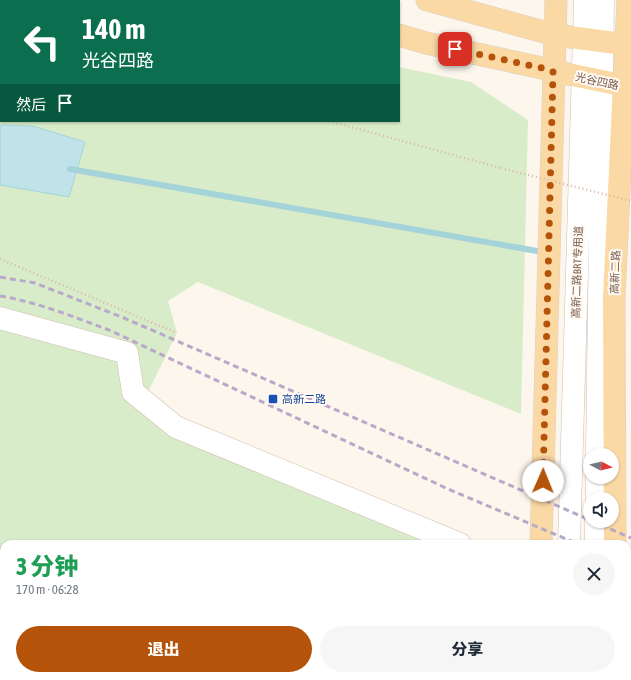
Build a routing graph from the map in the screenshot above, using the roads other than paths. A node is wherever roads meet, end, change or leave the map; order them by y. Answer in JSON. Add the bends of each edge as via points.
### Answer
{"nodes":[{"id":1,"x":427,"y":0,"type":"edge"},
{"id":2,"x":556,"y":0,"type":"edge"},
{"id":3,"x":585,"y":0,"type":"edge"},
{"id":4,"x":603,"y":0,"type":"edge"},
{"id":5,"x":628,"y":0,"type":"edge"},
{"id":6,"x":400,"y":35,"type":"edge"},
{"id":7,"x":555,"y":35,"type":"junction"},
{"id":8,"x":593,"y":40,"type":"junction"},
{"id":9,"x":628,"y":45,"type":"edge"},
{"id":10,"x":553,"y":72,"type":"junction"},
{"id":11,"x":592,"y":80,"type":"junction"},
{"id":12,"x":627,"y":87,"type":"edge"},
{"id":13,"x":631,"y":164,"type":"edge"},
{"id":14,"x":625,"y":197,"type":"edge"},
{"id":15,"x":0,"y":318,"type":"edge"},
{"id":16,"x":597,"y":448,"type":"edge"},
{"id":17,"x":596,"y":528,"type":"edge"},
{"id":18,"x":450,"y":540,"type":"edge"},
{"id":19,"x":542,"y":540,"type":"edge"},
{"id":20,"x":569,"y":540,"type":"edge"},
{"id":21,"x":596,"y":540,"type":"edge"},
{"id":22,"x":615,"y":540,"type":"edge"}],
"edges":[{"from":1,"to":7,"type":"main road"},
{"from":2,"to":7,"type":"main road"},
{"from":3,"to":8,"type":"lane","name":"高新二路BRT专用道"},
{"from":4,"to":8,"type":"lane","name":"高新二路BRT专用道"},
{"from":5,"to":9,"type":"main road","name":"高新二路"},
{"from":6,"to":10,"type":"main road","name":"光谷四路"},
{"from":7,"to":8,"type":"main road"},
{"from":7,"to":10,"type":"main road"},
{"from":8,"to":9,"type":"main road"},
{"from":8,"to":11,"type":"lane","name":"高新二路BRT专用道"},
{"from":9,"to":12,"type":"main road","name":"高新二路"},
{"from":10,"to":11,"type":"main road","name":"光谷四路"},
{"from":10,"to":19,"type":"main road"},
{"from":11,"to":12,"type":"main road","name":"光谷四路"},
{"from":11,"to":16,"type":"lane","name":"高新二路BRT专用道"},
{"from":11,"to":20,"type":"lane","name":"高新二路BRT专用道"},
{"from":12,"to":14,"type":"main road","name":"高新二路"},
{"from":13,"to":14,"type":"main road"},
{"from":14,"to":22,"type":"main road","name":"高新二路","via":[[614,296]]},
{"from":15,"to":18,"type":"lane","via":[[127,353],[134,392],[176,427]]},
{"from":17,"to":21,"type":"lane"}]}
